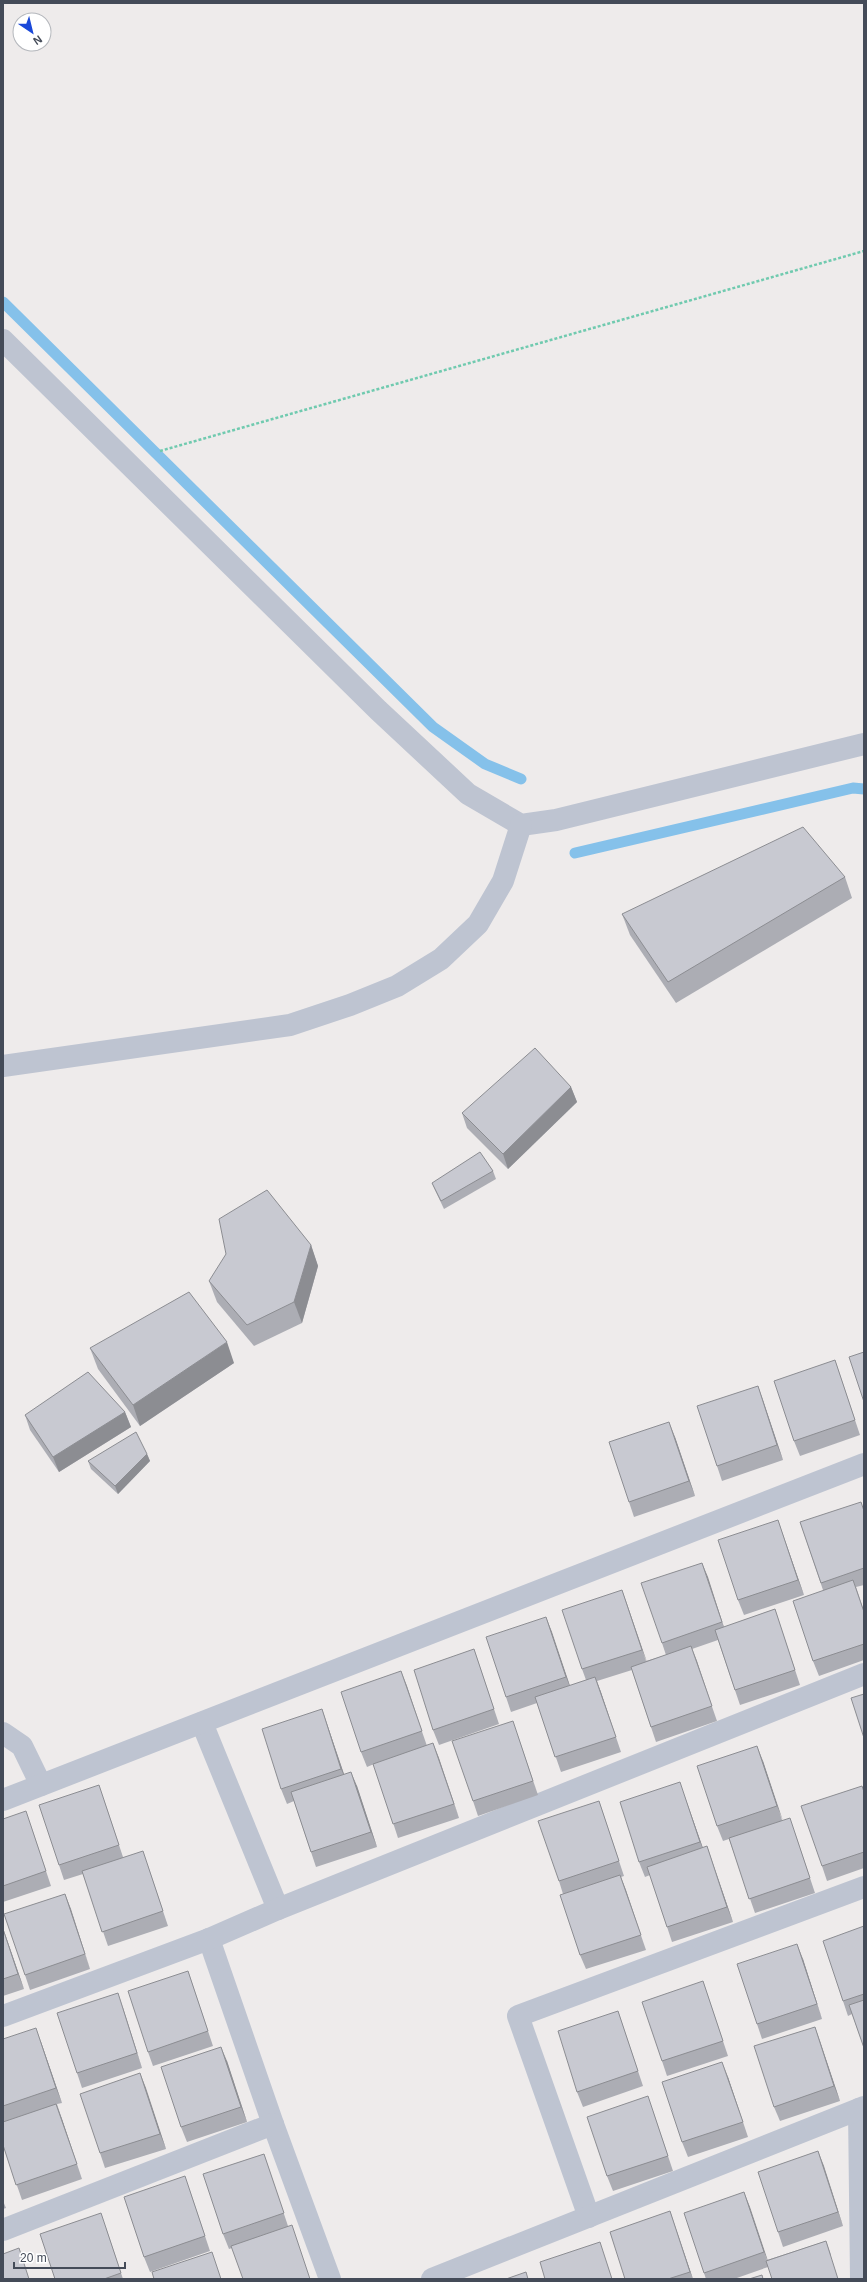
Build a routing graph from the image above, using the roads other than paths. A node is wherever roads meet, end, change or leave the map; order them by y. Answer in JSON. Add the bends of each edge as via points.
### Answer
{"nodes":[{"id":1,"x":3,"y":340,"type":"edge"},
{"id":2,"x":864,"y":744,"type":"edge"},
{"id":3,"x":521,"y":825,"type":"junction"},
{"id":4,"x":3,"y":1066,"type":"edge"},
{"id":5,"x":864,"y":1464,"type":"edge"},
{"id":6,"x":864,"y":1674,"type":"edge"},
{"id":7,"x":202,"y":1723,"type":"junction"},
{"id":8,"x":3,"y":1733,"type":"edge"},
{"id":9,"x":41,"y":1785,"type":"junction"},
{"id":10,"x":3,"y":1800,"type":"edge"},
{"id":11,"x":864,"y":1887,"type":"edge"},
{"id":12,"x":278,"y":1908,"type":"junction"},
{"id":13,"x":209,"y":1939,"type":"junction"},
{"id":14,"x":3,"y":2016,"type":"edge"},
{"id":15,"x":862,"y":2108,"type":"edge"},
{"id":16,"x":273,"y":2124,"type":"junction"},
{"id":17,"x":589,"y":2217,"type":"junction"},
{"id":18,"x":3,"y":2230,"type":"edge"},
{"id":19,"x":330,"y":2279,"type":"edge"},
{"id":20,"x":432,"y":2279,"type":"edge"},
{"id":21,"x":861,"y":2279,"type":"edge"}],
"edges":[{"from":1,"to":3,"type":"street","via":[[378,710],[468,794]]},
{"from":2,"to":3,"type":"street","via":[[556,820]]},
{"from":3,"to":4,"type":"street","via":[[503,881],[478,924],[441,959],[397,986],[290,1025]]},
{"from":5,"to":7,"type":"street"},
{"from":6,"to":12,"type":"street"},
{"from":7,"to":9,"type":"street"},
{"from":7,"to":12,"type":"street"},
{"from":8,"to":9,"type":"street","via":[[22,1746]]},
{"from":9,"to":10,"type":"street"},
{"from":11,"to":17,"type":"street","via":[[518,2016]]},
{"from":12,"to":13,"type":"street"},
{"from":13,"to":14,"type":"street"},
{"from":13,"to":16,"type":"street"},
{"from":15,"to":17,"type":"street"},
{"from":15,"to":21,"type":"street"},
{"from":16,"to":18,"type":"street"},
{"from":16,"to":19,"type":"street"},
{"from":17,"to":20,"type":"street"}]}
